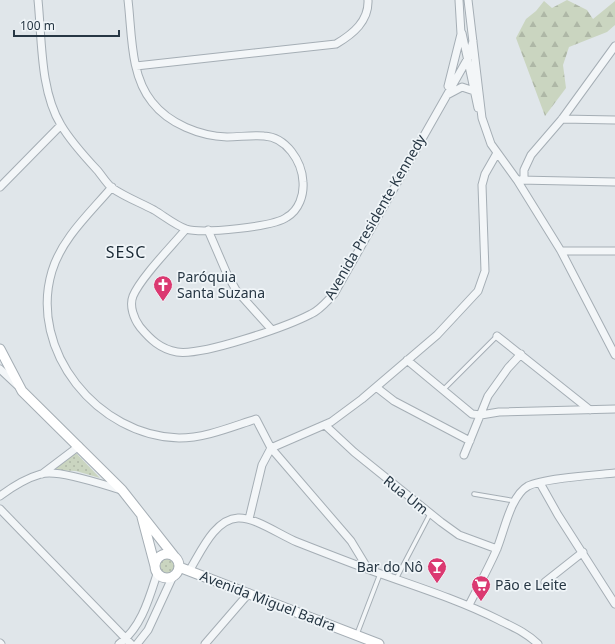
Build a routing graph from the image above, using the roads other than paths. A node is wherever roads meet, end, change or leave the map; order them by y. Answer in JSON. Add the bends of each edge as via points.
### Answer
{"nodes":[{"id":1,"x":38,"y":0,"type":"edge"},
{"id":2,"x":128,"y":0,"type":"edge"},
{"id":3,"x":368,"y":0,"type":"edge"},
{"id":4,"x":459,"y":0,"type":"edge"},
{"id":5,"x":468,"y":0,"type":"edge"},
{"id":6,"x":461,"y":26,"type":"junction"},
{"id":7,"x":473,"y":41,"type":"junction"},
{"id":8,"x":615,"y":46,"type":"edge"},
{"id":9,"x":612,"y":54,"type":"edge"},
{"id":10,"x":457,"y":55,"type":"junction"},
{"id":11,"x":468,"y":58,"type":"junction"},
{"id":12,"x":136,"y":66,"type":"junction"},
{"id":13,"x":477,"y":79,"type":"junction"},
{"id":14,"x":474,"y":90,"type":"junction"},
{"id":15,"x":446,"y":96,"type":"junction"},
{"id":16,"x":482,"y":118,"type":"junction"},
{"id":17,"x":562,"y":119,"type":"junction"},
{"id":18,"x":615,"y":120,"type":"edge"},
{"id":19,"x":61,"y":125,"type":"junction"},
{"id":20,"x":496,"y":152,"type":"junction"},
{"id":21,"x":521,"y":180,"type":"junction"},
{"id":22,"x":615,"y":182,"type":"edge"},
{"id":23,"x":0,"y":187,"type":"edge"},
{"id":24,"x":112,"y":187,"type":"junction"},
{"id":25,"x":186,"y":229,"type":"junction"},
{"id":26,"x":208,"y":230,"type":"junction"},
{"id":27,"x":561,"y":251,"type":"junction"},
{"id":28,"x":615,"y":251,"type":"edge"},
{"id":29,"x":272,"y":330,"type":"junction"},
{"id":30,"x":498,"y":336,"type":"joint"},
{"id":31,"x":0,"y":349,"type":"edge"},
{"id":32,"x":521,"y":354,"type":"junction"},
{"id":33,"x":615,"y":355,"type":"edge"},
{"id":34,"x":407,"y":360,"type":"junction"},
{"id":35,"x":0,"y":368,"type":"edge"},
{"id":36,"x":376,"y":388,"type":"junction"},
{"id":37,"x":22,"y":391,"type":"junction"},
{"id":38,"x":442,"y":391,"type":"junction"},
{"id":39,"x":615,"y":409,"type":"edge"},
{"id":40,"x":590,"y":410,"type":"junction"},
{"id":41,"x":481,"y":415,"type":"junction"},
{"id":42,"x":325,"y":425,"type":"junction"},
{"id":43,"x":470,"y":441,"type":"junction"},
{"id":44,"x":79,"y":446,"type":"junction"},
{"id":45,"x":271,"y":448,"type":"junction"},
{"id":46,"x":464,"y":455,"type":"dead end"},
{"id":47,"x":615,"y":473,"type":"edge"},
{"id":48,"x":42,"y":474,"type":"junction"},
{"id":49,"x":540,"y":483,"type":"junction"},
{"id":50,"x":122,"y":490,"type":"junction"},
{"id":51,"x":474,"y":494,"type":"dead end"},
{"id":52,"x":0,"y":496,"type":"edge"},
{"id":53,"x":515,"y":500,"type":"junction"},
{"id":54,"x":0,"y":509,"type":"edge"},
{"id":55,"x":142,"y":514,"type":"junction"},
{"id":56,"x":430,"y":514,"type":"junction"},
{"id":57,"x":249,"y":519,"type":"junction"},
{"id":58,"x":497,"y":549,"type":"junction"},
{"id":59,"x":583,"y":552,"type":"junction"},
{"id":60,"x":174,"y":556,"type":"junction"},
{"id":61,"x":179,"y":567,"type":"junction"},
{"id":62,"x":368,"y":569,"type":"junction"},
{"id":63,"x":156,"y":571,"type":"junction"},
{"id":64,"x":189,"y":571,"type":"junction"},
{"id":65,"x":380,"y":574,"type":"junction"},
{"id":66,"x":173,"y":576,"type":"junction"},
{"id":67,"x":396,"y":579,"type":"junction"},
{"id":68,"x":545,"y":582,"type":"dead end"},
{"id":69,"x":249,"y":593,"type":"junction"},
{"id":70,"x":615,"y":604,"type":"edge"},
{"id":71,"x":469,"y":605,"type":"junction"},
{"id":72,"x":357,"y":635,"type":"junction"},
{"id":73,"x":128,"y":642,"type":"edge"},
{"id":74,"x":119,"y":644,"type":"edge"},
{"id":75,"x":137,"y":644,"type":"edge"},
{"id":76,"x":206,"y":644,"type":"edge"},
{"id":77,"x":379,"y":644,"type":"edge"},
{"id":78,"x":536,"y":644,"type":"edge"}],
"edges":[{"from":1,"to":19,"type":"street","via":[[49,99]]},
{"from":2,"to":12,"type":"street"},
{"from":3,"to":12,"type":"street","via":[[367,14],[361,25],[336,44]]},
{"from":4,"to":6,"type":"street"},
{"from":5,"to":7,"type":"street"},
{"from":6,"to":10,"type":"street","name":"Avenida Presidente Kennedy"},
{"from":6,"to":11,"type":"street"},
{"from":7,"to":11,"type":"street","name":"Avenida Presidente Kennedy"},
{"from":7,"to":13,"type":"street"},
{"from":8,"to":9,"type":"street"},
{"from":9,"to":17,"type":"street"},
{"from":10,"to":11,"type":"street"},
{"from":10,"to":15,"type":"street","name":"Avenida Presidente Kennedy"},
{"from":11,"to":13,"type":"street"},
{"from":11,"to":14,"type":"street"},
{"from":11,"to":15,"type":"street","name":"Avenida Presidente Kennedy"},
{"from":12,"to":26,"type":"street","via":[[152,102],[173,121],[193,130],[214,135],[265,136],[278,140],[297,158],[302,170],[302,196],[296,209],[287,218],[264,225]]},
{"from":13,"to":16,"type":"street"},
{"from":14,"to":15,"type":"street","via":[[462,87]]},
{"from":14,"to":16,"type":"street"},
{"from":15,"to":29,"type":"street","name":"Avenida Presidente Kennedy","via":[[334,294],[312,314]]},
{"from":16,"to":20,"type":"street"},
{"from":17,"to":18,"type":"street"},
{"from":17,"to":21,"type":"street","via":[[531,155]]},
{"from":19,"to":23,"type":"street"},
{"from":19,"to":24,"type":"street"},
{"from":20,"to":21,"type":"street"},
{"from":20,"to":34,"type":"street","via":[[482,185],[485,263],[482,282],[469,301],[438,335]]},
{"from":21,"to":22,"type":"street"},
{"from":21,"to":27,"type":"street"},
{"from":24,"to":25,"type":"street"},
{"from":24,"to":45,"type":"street","via":[[64,244],[52,271],[47,298],[50,325],[59,358],[93,404],[126,425],[173,437],[196,437],[256,419]]},
{"from":25,"to":26,"type":"street"},
{"from":25,"to":29,"type":"street","name":"Avenida Presidente Kennedy","via":[[145,278],[131,301],[135,319],[151,341],[169,350],[186,353],[235,342]]},
{"from":26,"to":29,"type":"street","via":[[236,290]]},
{"from":27,"to":28,"type":"street"},
{"from":27,"to":33,"type":"street"},
{"from":30,"to":32,"type":"street"},
{"from":30,"to":38,"type":"lane"},
{"from":31,"to":37,"type":"main road"},
{"from":32,"to":40,"type":"street"},
{"from":32,"to":41,"type":"street","via":[[488,396]]},
{"from":34,"to":36,"type":"street"},
{"from":34,"to":38,"type":"street"},
{"from":35,"to":37,"type":"street"},
{"from":36,"to":42,"type":"street"},
{"from":36,"to":43,"type":"street","via":[[397,403]]},
{"from":37,"to":44,"type":"main road"},
{"from":38,"to":41,"type":"street","via":[[468,412]]},
{"from":39,"to":40,"type":"street"},
{"from":40,"to":41,"type":"street","via":[[499,412]]},
{"from":41,"to":43,"type":"street"},
{"from":42,"to":45,"type":"street"},
{"from":42,"to":56,"type":"street","name":"Rua Um"},
{"from":43,"to":46,"type":"street"},
{"from":44,"to":48,"type":"street"},
{"from":44,"to":50,"type":"main road"},
{"from":45,"to":57,"type":"street","via":[[262,465]]},
{"from":45,"to":62,"type":"street","via":[[351,542]]},
{"from":47,"to":49,"type":"street"},
{"from":48,"to":50,"type":"street","via":[[89,480]]},
{"from":48,"to":52,"type":"street"},
{"from":49,"to":53,"type":"street","via":[[521,491]]},
{"from":49,"to":59,"type":"street"},
{"from":50,"to":55,"type":"main road"},
{"from":51,"to":53,"type":"lane"},
{"from":53,"to":58,"type":"street"},
{"from":54,"to":73,"type":"street"},
{"from":55,"to":60,"type":"main road"},
{"from":55,"to":63,"type":"main road"},
{"from":56,"to":58,"type":"street","name":"Rua Um","via":[[459,534]]},
{"from":56,"to":67,"type":"lane"},
{"from":57,"to":62,"type":"street","via":[[292,540]]},
{"from":57,"to":64,"type":"street","via":[[226,521],[218,527]]},
{"from":58,"to":71,"type":"street"},
{"from":59,"to":68,"type":"street"},
{"from":59,"to":70,"type":"street"},
{"from":60,"to":61,"type":"main road"},
{"from":60,"to":63,"type":"main road","via":[[162,554],[156,560]]},
{"from":61,"to":64,"type":"main road","name":"Avenida Miguel Badra"},
{"from":61,"to":66,"type":"main road"},
{"from":62,"to":65,"type":"street"},
{"from":63,"to":66,"type":"main road","via":[[166,578]]},
{"from":63,"to":73,"type":"street","via":[[143,613]]},
{"from":64,"to":69,"type":"main road","name":"Avenida Miguel Badra"},
{"from":65,"to":67,"type":"street"},
{"from":65,"to":72,"type":"lane"},
{"from":66,"to":75,"type":"street","via":[[148,630]]},
{"from":67,"to":71,"type":"street"},
{"from":69,"to":72,"type":"main road","name":"Avenida Miguel Badra"},
{"from":69,"to":76,"type":"street"},
{"from":71,"to":78,"type":"street","via":[[512,626]]},
{"from":72,"to":77,"type":"main road","name":"Avenida Miguel Badra"},
{"from":73,"to":74,"type":"street"}]}
